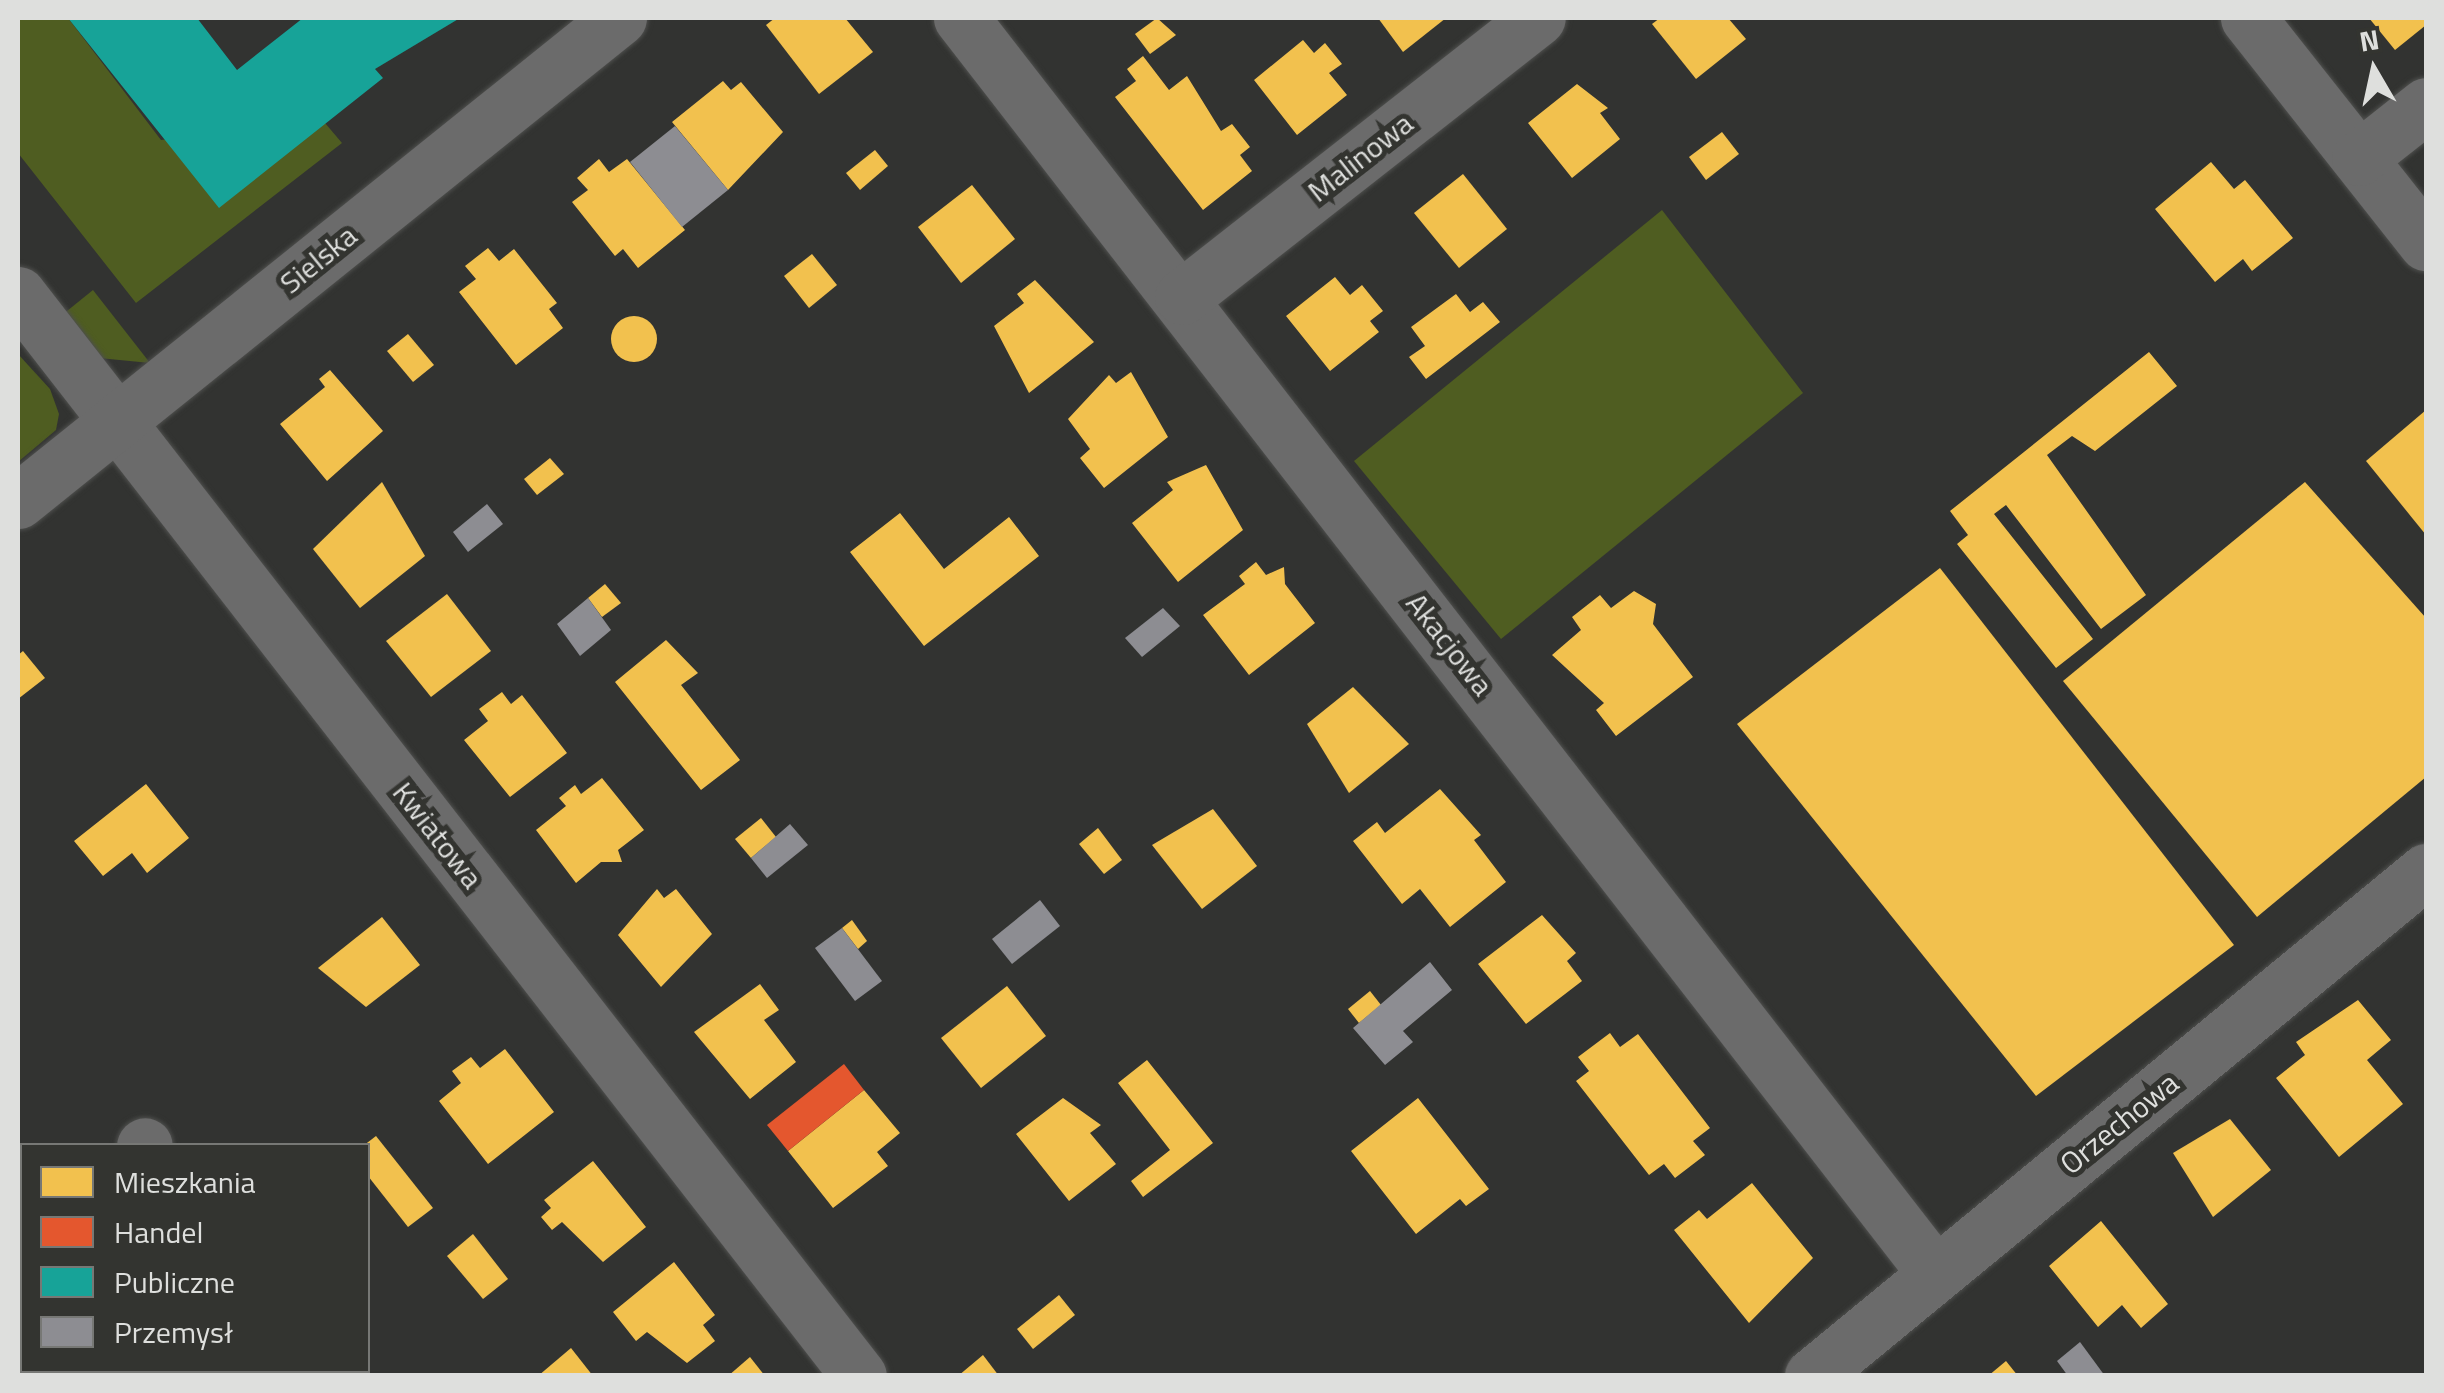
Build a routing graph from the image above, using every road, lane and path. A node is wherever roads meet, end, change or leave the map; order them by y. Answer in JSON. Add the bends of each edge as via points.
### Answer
{"nodes":[{"id":1,"x":619,"y":18,"type":"edge"},
{"id":2,"x":961,"y":18,"type":"edge"},
{"id":3,"x":1538,"y":18,"type":"edge"},
{"id":4,"x":2248,"y":18,"type":"edge"},
{"id":5,"x":2426,"y":105,"type":"edge"},
{"id":6,"x":2359,"y":158,"type":"junction"},
{"id":7,"x":2426,"y":243,"type":"edge"},
{"id":8,"x":18,"y":294,"type":"edge"},
{"id":9,"x":1182,"y":297,"type":"junction"},
{"id":10,"x":117,"y":421,"type":"junction"},
{"id":11,"x":18,"y":501,"type":"edge"},
{"id":12,"x":2426,"y":872,"type":"edge"},
{"id":13,"x":1935,"y":1274,"type":"junction"},
{"id":14,"x":859,"y":1376,"type":"edge"},
{"id":15,"x":1812,"y":1376,"type":"edge"}],
"edges":[{"from":1,"to":10,"type":"street","name":"Sielska"},
{"from":2,"to":9,"type":"street","name":"Akacjowa"},
{"from":3,"to":9,"type":"street","name":"Malinowa"},
{"from":4,"to":6,"type":"street"},
{"from":5,"to":6,"type":"street"},
{"from":6,"to":7,"type":"street"},
{"from":8,"to":10,"type":"street","name":"Kwiatowa"},
{"from":9,"to":13,"type":"street","name":"Akacjowa"},
{"from":10,"to":11,"type":"street","name":"Sielska"},
{"from":10,"to":14,"type":"street","name":"Kwiatowa"},
{"from":12,"to":13,"type":"street","name":"Orzechowa"},
{"from":13,"to":15,"type":"street","name":"Orzechowa"}]}
